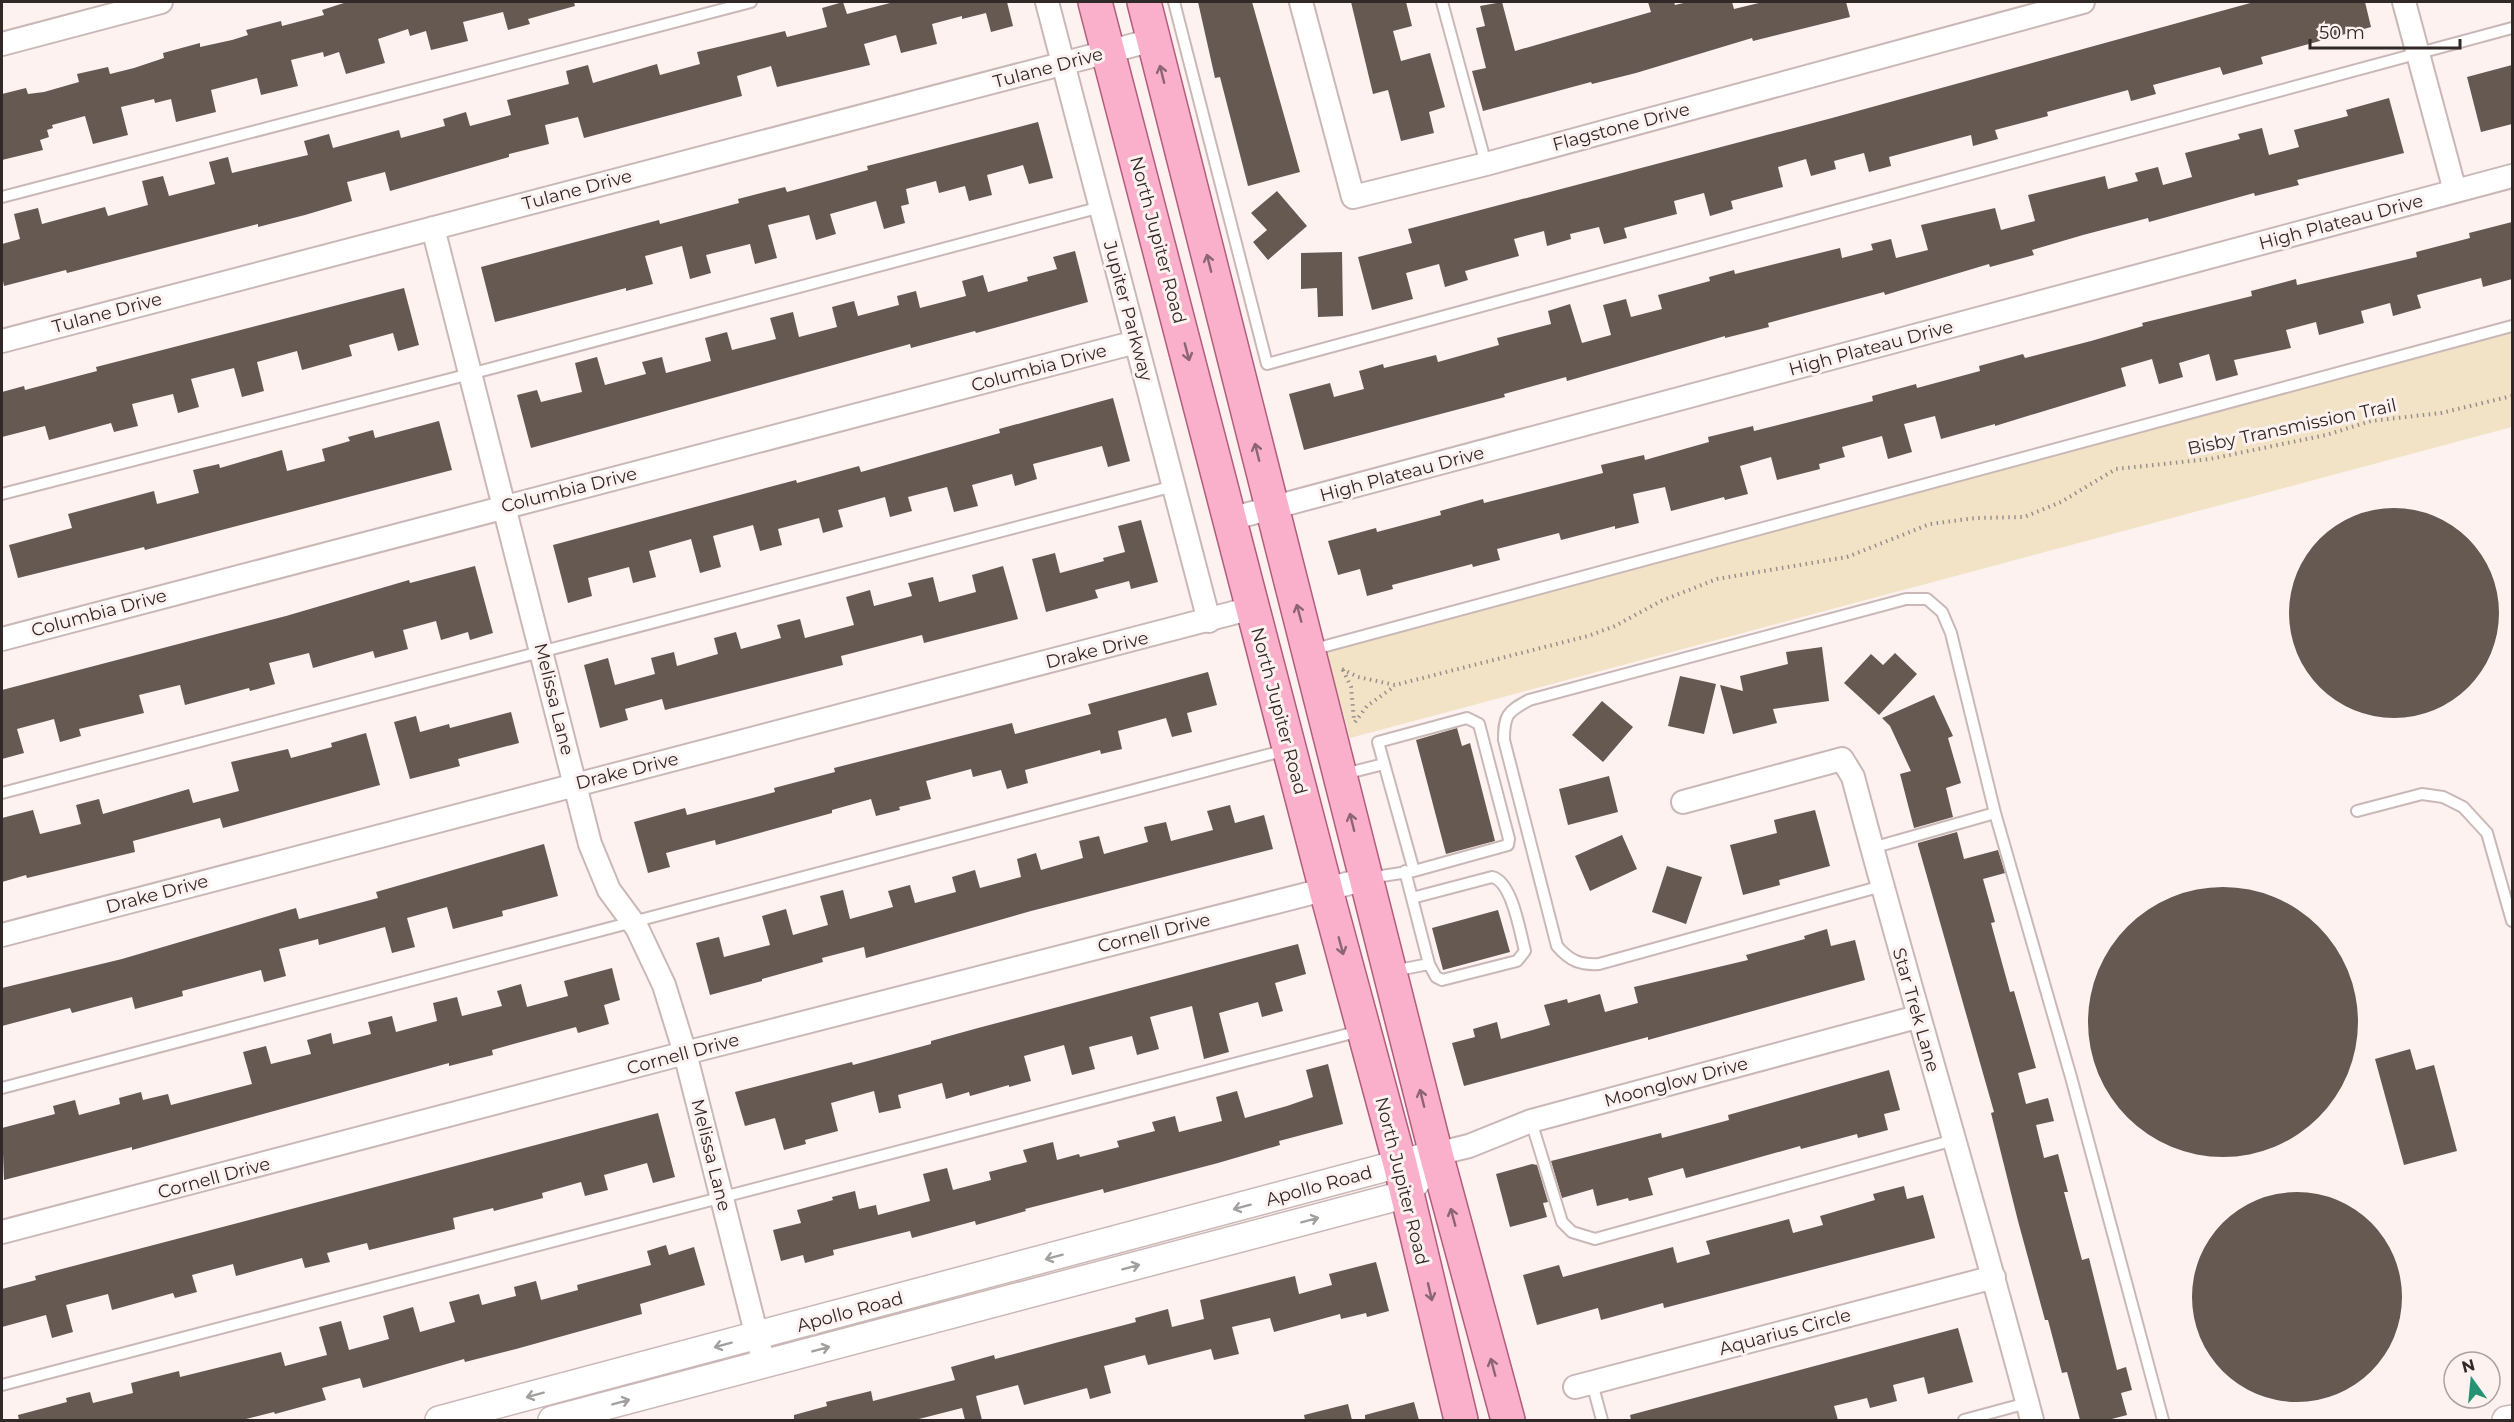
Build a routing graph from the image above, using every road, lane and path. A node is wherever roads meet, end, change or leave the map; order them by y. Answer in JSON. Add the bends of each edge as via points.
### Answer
{"nodes":[{"id":1,"x":161,"y":2,"type":"edge"},
{"id":2,"x":751,"y":2,"type":"edge"},
{"id":3,"x":1047,"y":2,"type":"edge"},
{"id":4,"x":1095,"y":2,"type":"edge"},
{"id":5,"x":1144,"y":2,"type":"edge"},
{"id":6,"x":1174,"y":2,"type":"edge"},
{"id":7,"x":1301,"y":2,"type":"edge"},
{"id":8,"x":1442,"y":2,"type":"edge"},
{"id":9,"x":2083,"y":2,"type":"edge"},
{"id":10,"x":2404,"y":2,"type":"edge"},
{"id":11,"x":2512,"y":28,"type":"edge"},
{"id":12,"x":1154,"y":40,"type":"junction"},
{"id":13,"x":2,"y":44,"type":"edge"},
{"id":14,"x":1109,"y":52,"type":"junction"},
{"id":15,"x":2418,"y":54,"type":"junction"},
{"id":16,"x":1064,"y":64,"type":"junction"},
{"id":17,"x":1486,"y":164,"type":"junction"},
{"id":18,"x":2512,"y":176,"type":"edge"},
{"id":19,"x":2455,"y":191,"type":"junction"},
{"id":20,"x":2,"y":197,"type":"edge"},
{"id":21,"x":1101,"y":207,"type":"junction"},
{"id":22,"x":433,"y":228,"type":"junction"},
{"id":23,"x":2512,"y":326,"type":"edge"},
{"id":24,"x":2,"y":341,"type":"edge"},
{"id":25,"x":1136,"y":342,"type":"junction"},
{"id":26,"x":1251,"y":369,"type":"junction"},
{"id":27,"x":470,"y":374,"type":"junction"},
{"id":28,"x":2512,"y":396,"type":"edge"},
{"id":29,"x":1174,"y":486,"type":"junction"},
{"id":30,"x":2,"y":494,"type":"edge"},
{"id":31,"x":505,"y":506,"type":"junction"},
{"id":32,"x":1272,"y":509,"type":"junction"},
{"id":33,"x":1230,"y":519,"type":"junction"},
{"id":34,"x":1252,"y":608,"type":"junction"},
{"id":35,"x":1209,"y":621,"type":"junction"},
{"id":36,"x":2,"y":639,"type":"edge"},
{"id":37,"x":1310,"y":651,"type":"junction"},
{"id":38,"x":542,"y":652,"type":"junction"},
{"id":39,"x":1342,"y":669,"type":"dead end"},
{"id":40,"x":1395,"y":685,"type":"junction"},
{"id":41,"x":1322,"y":702,"type":"junction"},
{"id":42,"x":1354,"y":722,"type":"dead end"},
{"id":43,"x":1289,"y":750,"type":"junction"},
{"id":44,"x":1384,"y":764,"type":"junction"},
{"id":45,"x":1341,"y":775,"type":"junction"},
{"id":46,"x":576,"y":784,"type":"junction"},
{"id":47,"x":2,"y":793,"type":"edge"},
{"id":48,"x":1683,"y":802,"type":"dead end"},
{"id":49,"x":2357,"y":811,"type":"dead end"},
{"id":50,"x":1995,"y":813,"type":"junction"},
{"id":51,"x":1872,"y":848,"type":"junction"},
{"id":52,"x":1409,"y":871,"type":"junction"},
{"id":53,"x":1366,"y":879,"type":"junction"},
{"id":54,"x":1882,"y":886,"type":"junction"},
{"id":55,"x":1326,"y":890,"type":"junction"},
{"id":56,"x":1412,"y":898,"type":"junction"},
{"id":57,"x":632,"y":921,"type":"junction"},
{"id":58,"x":2512,"y":921,"type":"edge"},
{"id":59,"x":2,"y":935,"type":"edge"},
{"id":60,"x":1429,"y":964,"type":"junction"},
{"id":61,"x":1390,"y":972,"type":"junction"},
{"id":62,"x":1917,"y":1017,"type":"junction"},
{"id":63,"x":1363,"y":1030,"type":"junction"},
{"id":64,"x":685,"y":1053,"type":"junction"},
{"id":65,"x":2,"y":1088,"type":"edge"},
{"id":66,"x":1532,"y":1121,"type":"junction"},
{"id":67,"x":1954,"y":1140,"type":"junction"},
{"id":68,"x":1436,"y":1154,"type":"junction"},
{"id":69,"x":1404,"y":1179,"type":"junction"},
{"id":70,"x":722,"y":1198,"type":"junction"},
{"id":71,"x":2,"y":1232,"type":"edge"},
{"id":72,"x":1994,"y":1277,"type":"junction"},
{"id":73,"x":757,"y":1336,"type":"junction"},
{"id":74,"x":764,"y":1364,"type":"junction"},
{"id":75,"x":1584,"y":1385,"type":"joint"},
{"id":76,"x":2,"y":1386,"type":"edge"},
{"id":77,"x":2030,"y":1412,"type":"edge"},
{"id":78,"x":2512,"y":1419,"type":"edge"},
{"id":79,"x":439,"y":1420,"type":"edge"},
{"id":80,"x":552,"y":1420,"type":"edge"},
{"id":81,"x":1461,"y":1420,"type":"edge"},
{"id":82,"x":1508,"y":1420,"type":"edge"},
{"id":83,"x":1602,"y":1420,"type":"edge"},
{"id":84,"x":1964,"y":1420,"type":"edge"},
{"id":85,"x":2163,"y":1420,"type":"edge"},
{"id":86,"x":2506,"y":1420,"type":"edge"}],
"edges":[{"from":1,"to":13,"type":"street"},
{"from":2,"to":20,"type":"lane"},
{"from":3,"to":16,"type":"street","name":"Jupiter Parkway"},
{"from":4,"to":14,"type":"main road","name":"North Jupiter Road"},
{"from":5,"to":12,"type":"main road"},
{"from":6,"to":26,"type":"lane"},
{"from":7,"to":17,"type":"street","name":"Flagstone Drive","via":[[1353,197]]},
{"from":8,"to":17,"type":"lane"},
{"from":9,"to":17,"type":"street","name":"Flagstone Drive"},
{"from":10,"to":15,"type":"street"},
{"from":11,"to":15,"type":"lane"},
{"from":12,"to":14,"type":"street","name":"Tulane Drive"},
{"from":26,"to":12,"type":"main road","one_way":true},
{"from":14,"to":16,"type":"street","name":"Tulane Drive"},
{"from":14,"to":33,"type":"main road","name":"North Jupiter Road","one_way":true},
{"from":15,"to":19,"type":"street"},
{"from":15,"to":26,"type":"lane"},
{"from":16,"to":21,"type":"street","name":"Jupiter Parkway"},
{"from":16,"to":22,"type":"street","name":"Tulane Drive"},
{"from":18,"to":19,"type":"street","name":"High Plateau Drive"},
{"from":19,"to":32,"type":"street","name":"High Plateau Drive"},
{"from":21,"to":25,"type":"street","name":"Jupiter Parkway"},
{"from":21,"to":27,"type":"lane"},
{"from":22,"to":24,"type":"street","name":"Tulane Drive"},
{"from":22,"to":27,"type":"street","name":"Melissa Lane"},
{"from":23,"to":37,"type":"lane"},
{"from":25,"to":29,"type":"street","name":"Jupiter Parkway"},
{"from":25,"to":31,"type":"street","name":"Columbia Drive"},
{"from":32,"to":26,"type":"main road","one_way":true},
{"from":27,"to":30,"type":"lane"},
{"from":27,"to":31,"type":"street","name":"Melissa Lane"},
{"from":28,"to":40,"type":"path","name":"Bisby Transmission Trail","via":[[2441,413],[2372,421],[2326,435],[2193,462],[2116,469],[2061,502],[2024,517],[1930,524],[1847,557],[1716,579],[1588,636]]},
{"from":29,"to":35,"type":"street","name":"Jupiter Parkway"},
{"from":29,"to":38,"type":"lane"},
{"from":31,"to":36,"type":"street","name":"Columbia Drive"},
{"from":31,"to":38,"type":"street","name":"Melissa Lane"},
{"from":32,"to":33,"type":"street","name":"High Plateau Drive"},
{"from":37,"to":32,"type":"main road","one_way":true},
{"from":33,"to":34,"type":"main road","name":"North Jupiter Road"},
{"from":34,"to":35,"type":"street","name":"Drake Drive"},
{"from":34,"to":41,"type":"main road","via":[[1270,619],[1293,670]]},
{"from":34,"to":43,"type":"main road","name":"North Jupiter Road"},
{"from":35,"to":46,"type":"street","name":"Drake Drive"},
{"from":37,"to":41,"type":"main road"},
{"from":38,"to":46,"type":"street","name":"Melissa Lane"},
{"from":38,"to":47,"type":"lane"},
{"from":39,"to":40,"type":"path","name":"Bisby Transmission Trail","via":[[1377,683]]},
{"from":40,"to":42,"type":"path","name":"Bisby Transmission Trail","via":[[1367,706]]},
{"from":41,"to":45,"type":"main road"},
{"from":43,"to":55,"type":"main road","name":"North Jupiter Road"},
{"from":43,"to":57,"type":"lane"},
{"from":44,"to":45,"type":"lane"},
{"from":44,"to":52,"type":"lane"},
{"from":44,"to":52,"type":"lane","via":[[1378,742],[1467,718],[1479,724],[1509,839],[1508,845]]},
{"from":53,"to":45,"type":"main road","one_way":true},
{"from":46,"to":57,"type":"street","name":"Melissa Lane","via":[[590,844],[609,890]]},
{"from":46,"to":59,"type":"street","name":"Drake Drive"},
{"from":48,"to":51,"type":"street","name":"Star Trek Lane","via":[[1842,759],[1853,777]]},
{"from":49,"to":58,"type":"lane","via":[[2422,794],[2443,797],[2463,807],[2487,833]]},
{"from":50,"to":51,"type":"lane"},
{"from":50,"to":54,"type":"lane","via":[[1950,633],[1942,612],[1927,599],[1906,599],[1528,700],[1510,711],[1504,723],[1504,740],[1557,946],[1566,957],[1581,965],[1599,964]]},
{"from":50,"to":85,"type":"lane"},
{"from":51,"to":54,"type":"street","name":"Star Trek Lane"},
{"from":52,"to":53,"type":"lane"},
{"from":52,"to":56,"type":"lane"},
{"from":53,"to":55,"type":"street","name":"Cornell Drive"},
{"from":53,"to":61,"type":"main road"},
{"from":54,"to":62,"type":"street","name":"Star Trek Lane"},
{"from":55,"to":63,"type":"main road","name":"North Jupiter Road","one_way":true},
{"from":55,"to":64,"type":"street","name":"Cornell Drive"},
{"from":56,"to":60,"type":"lane"},
{"from":56,"to":60,"type":"lane","via":[[1497,878],[1506,886],[1525,951],[1517,961],[1442,980]]},
{"from":57,"to":64,"type":"street","name":"Melissa Lane","via":[[664,985]]},
{"from":57,"to":65,"type":"lane"},
{"from":60,"to":61,"type":"lane"},
{"from":68,"to":61,"type":"main road","one_way":true},
{"from":62,"to":66,"type":"street","name":"Moonglow Drive"},
{"from":62,"to":67,"type":"street","name":"Star Trek Lane"},
{"from":63,"to":69,"type":"main road","name":"North Jupiter Road"},
{"from":63,"to":70,"type":"lane"},
{"from":64,"to":70,"type":"street","name":"Melissa Lane"},
{"from":64,"to":71,"type":"street","name":"Cornell Drive"},
{"from":66,"to":67,"type":"lane","via":[[1562,1222],[1572,1232],[1595,1239]]},
{"from":66,"to":68,"type":"street","name":"Moonglow Drive","via":[[1470,1146]]},
{"from":67,"to":72,"type":"street","name":"Star Trek Lane"},
{"from":68,"to":69,"type":"street"},
{"from":82,"to":68,"type":"main road","one_way":true},
{"from":69,"to":73,"type":"street","name":"Apollo Road","one_way":true},
{"from":74,"to":69,"type":"street","name":"Apollo Road","one_way":true},
{"from":69,"to":81,"type":"main road","name":"North Jupiter Road","one_way":true},
{"from":70,"to":73,"type":"street","name":"Melissa Lane"},
{"from":70,"to":76,"type":"lane"},
{"from":72,"to":75,"type":"street","name":"Aquarius Circle"},
{"from":72,"to":77,"type":"street","name":"Star Trek Lane"},
{"from":73,"to":74,"type":"street","name":"Melissa Lane"},
{"from":73,"to":79,"type":"street","name":"Apollo Road","one_way":true},
{"from":80,"to":74,"type":"street","name":"Apollo Road","one_way":true},
{"from":75,"to":83,"type":"lane"},
{"from":77,"to":84,"type":"lane"},
{"from":78,"to":86,"type":"street"}]}
